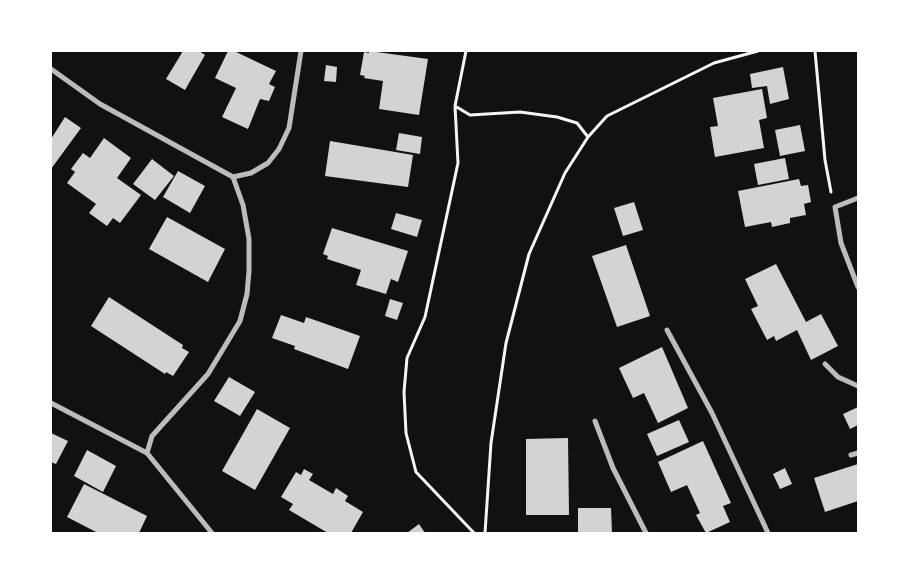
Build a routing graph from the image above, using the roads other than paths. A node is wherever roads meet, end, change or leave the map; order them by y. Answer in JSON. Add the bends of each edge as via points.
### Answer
{"nodes":[{"id":1,"x":301,"y":51,"type":"edge"},
{"id":2,"x":51,"y":69,"type":"edge"},
{"id":3,"x":233,"y":177,"type":"junction"},
{"id":4,"x":858,"y":198,"type":"edge"},
{"id":5,"x":858,"y":287,"type":"edge"},
{"id":6,"x":667,"y":330,"type":"dead end"},
{"id":7,"x":826,"y":364,"type":"dead end"},
{"id":8,"x":858,"y":386,"type":"edge"},
{"id":9,"x":51,"y":403,"type":"edge"},
{"id":10,"x":595,"y":421,"type":"dead end"},
{"id":11,"x":147,"y":453,"type":"junction"},
{"id":12,"x":858,"y":453,"type":"edge"},
{"id":13,"x":851,"y":455,"type":"dead end"},
{"id":14,"x":212,"y":533,"type":"edge"},
{"id":15,"x":646,"y":533,"type":"edge"},
{"id":16,"x":768,"y":533,"type":"edge"}],
"edges":[{"from":1,"to":3,"type":"street","via":[[289,128],[279,150],[268,163],[251,173]]},
{"from":2,"to":3,"type":"street","via":[[100,104]]},
{"from":3,"to":11,"type":"street","via":[[243,205],[249,239],[247,294],[240,321],[208,374],[152,436]]},
{"from":4,"to":5,"type":"street","via":[[835,208],[841,243]]},
{"from":6,"to":16,"type":"street","via":[[712,413]]},
{"from":7,"to":8,"type":"street","via":[[838,378]]},
{"from":9,"to":11,"type":"street"},
{"from":10,"to":15,"type":"street","via":[[613,468]]},
{"from":11,"to":14,"type":"street"},
{"from":12,"to":13,"type":"street"}]}
